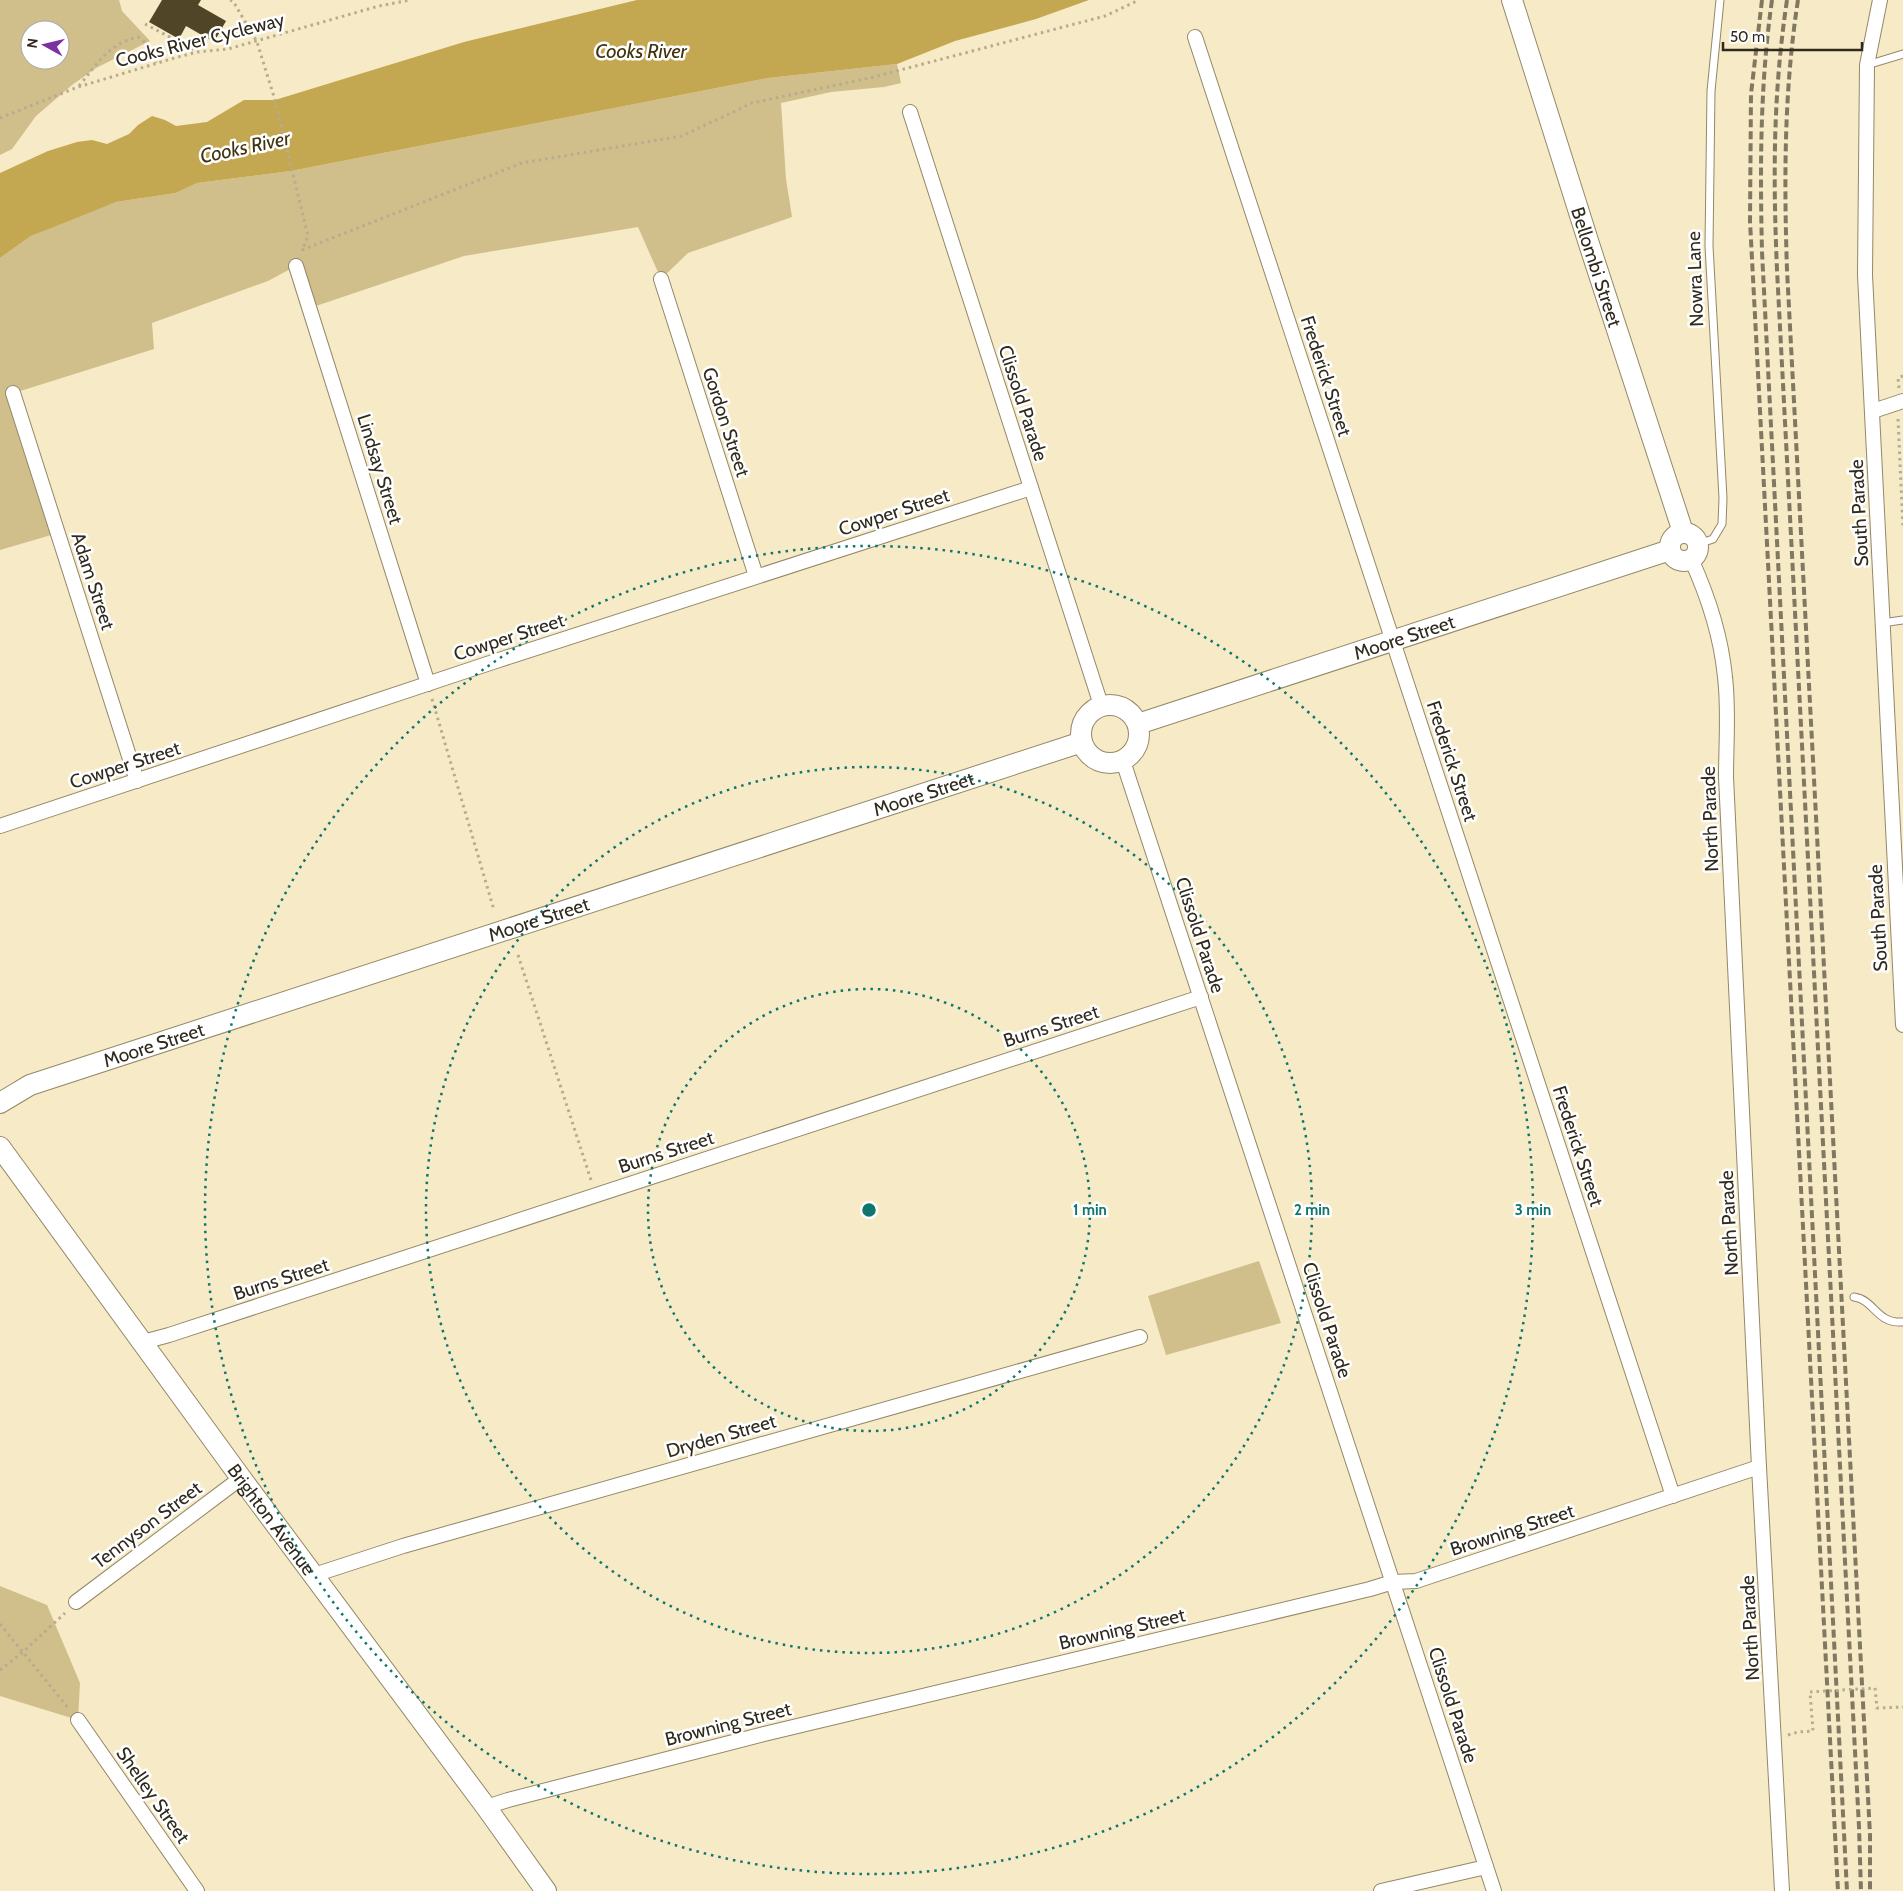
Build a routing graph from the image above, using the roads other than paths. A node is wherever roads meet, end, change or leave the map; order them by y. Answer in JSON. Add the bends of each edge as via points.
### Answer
{"nodes":[{"id":1,"x":1512,"y":0,"type":"edge"},
{"id":2,"x":1720,"y":0,"type":"edge"},
{"id":3,"x":1880,"y":0,"type":"edge"},
{"id":4,"x":1196,"y":37,"type":"dead end"},
{"id":5,"x":1903,"y":54,"type":"edge"},
{"id":6,"x":1867,"y":66,"type":"junction"},
{"id":7,"x":910,"y":112,"type":"dead end"},
{"id":8,"x":296,"y":266,"type":"road end"},
{"id":9,"x":661,"y":279,"type":"dead end"},
{"id":10,"x":13,"y":393,"type":"dead end"},
{"id":11,"x":1901,"y":401,"type":"edge"},
{"id":12,"x":1873,"y":411,"type":"junction"},
{"id":13,"x":1031,"y":488,"type":"junction"},
{"id":14,"x":1691,"y":545,"type":"junction"},
{"id":15,"x":756,"y":576,"type":"junction"},
{"id":16,"x":1903,"y":620,"type":"edge"},
{"id":17,"x":1882,"y":623,"type":"junction"},
{"id":18,"x":1394,"y":641,"type":"junction"},
{"id":19,"x":428,"y":684,"type":"junction"},
{"id":20,"x":1101,"y":705,"type":"junction"},
{"id":21,"x":1138,"y":724,"type":"junction"},
{"id":22,"x":1082,"y":742,"type":"junction"},
{"id":23,"x":1123,"y":761,"type":"junction"},
{"id":24,"x":137,"y":781,"type":"junction"},
{"id":25,"x":0,"y":826,"type":"edge"},
{"id":26,"x":1201,"y":997,"type":"junction"},
{"id":27,"x":1903,"y":1026,"type":"edge"},
{"id":28,"x":0,"y":1104,"type":"edge"},
{"id":29,"x":0,"y":1147,"type":"edge"},
{"id":30,"x":1854,"y":1296,"type":"dead end"},
{"id":31,"x":1903,"y":1322,"type":"edge"},
{"id":32,"x":1140,"y":1337,"type":"dead end"},
{"id":33,"x":143,"y":1342,"type":"junction"},
{"id":34,"x":1759,"y":1467,"type":"junction"},
{"id":35,"x":241,"y":1478,"type":"junction"},
{"id":36,"x":1672,"y":1496,"type":"junction"},
{"id":37,"x":314,"y":1575,"type":"junction"},
{"id":38,"x":1393,"y":1582,"type":"junction"},
{"id":39,"x":76,"y":1602,"type":"road end"},
{"id":40,"x":78,"y":1720,"type":"road end"},
{"id":41,"x":486,"y":1807,"type":"junction"},
{"id":42,"x":1486,"y":1867,"type":"junction"},
{"id":43,"x":198,"y":1891,"type":"edge"},
{"id":44,"x":546,"y":1891,"type":"edge"},
{"id":45,"x":1381,"y":1891,"type":"edge"},
{"id":46,"x":1494,"y":1891,"type":"edge"},
{"id":47,"x":1782,"y":1891,"type":"edge"}],
"edges":[{"from":1,"to":14,"type":"street","name":"Bellombi Street","via":[[1602,284]]},
{"from":2,"to":14,"type":"lane","name":"Nowra Lane","via":[[1711,90],[1708,246],[1722,524],[1713,539]]},
{"from":3,"to":6,"type":"street","name":"South Parade"},
{"from":4,"to":18,"type":"street","name":"Frederick Street"},
{"from":5,"to":6,"type":"lane"},
{"from":6,"to":12,"type":"street","name":"South Parade","via":[[1865,275]]},
{"from":7,"to":13,"type":"street","name":"Clissold Parade"},
{"from":8,"to":19,"type":"street","name":"Lindsay Street"},
{"from":9,"to":15,"type":"street","name":"Gordon Street"},
{"from":10,"to":24,"type":"street","name":"Adam Street"},
{"from":11,"to":12,"type":"street"},
{"from":12,"to":17,"type":"street","name":"South Parade"},
{"from":13,"to":15,"type":"street","name":"Cowper Street"},
{"from":13,"to":20,"type":"street","name":"Clissold Parade"},
{"from":14,"to":18,"type":"street","name":"Moore Street","via":[[1686,561],[1677,560],[1670,550]]},
{"from":14,"to":34,"type":"street","name":"North Parade","via":[[1720,644],[1726,678],[1726,777]]},
{"from":15,"to":19,"type":"street","name":"Cowper Street"},
{"from":16,"to":17,"type":"lane"},
{"from":17,"to":27,"type":"street","name":"South Parade"},
{"from":18,"to":21,"type":"street","name":"Moore Street"},
{"from":18,"to":36,"type":"street","name":"Frederick Street"},
{"from":19,"to":24,"type":"street","name":"Cowper Street"},
{"from":20,"to":21,"type":"street","via":[[1122,706]]},
{"from":20,"to":22,"type":"street","via":[[1086,716],[1080,732]]},
{"from":21,"to":23,"type":"street","via":[[1137,747]]},
{"from":22,"to":23,"type":"street","via":[[1094,758],[1106,763]]},
{"from":22,"to":28,"type":"street","name":"Moore Street","via":[[30,1085]]},
{"from":23,"to":26,"type":"street","name":"Clissold Parade"},
{"from":24,"to":25,"type":"street","name":"Cowper Street"},
{"from":26,"to":33,"type":"street","name":"Burns Street"},
{"from":26,"to":38,"type":"street","name":"Clissold Parade"},
{"from":29,"to":33,"type":"street","name":"Brighton Avenue"},
{"from":30,"to":31,"type":"lane","via":[[1862,1298],[1892,1323]]},
{"from":32,"to":37,"type":"street","name":"Dryden Street","via":[[403,1546]]},
{"from":33,"to":35,"type":"street","name":"Brighton Avenue"},
{"from":34,"to":36,"type":"street","name":"Browning Street"},
{"from":34,"to":47,"type":"street","name":"North Parade"},
{"from":35,"to":37,"type":"street","name":"Brighton Avenue"},
{"from":35,"to":39,"type":"street","name":"Tennyson Street"},
{"from":36,"to":38,"type":"street","name":"Browning Street","via":[[1416,1581]]},
{"from":37,"to":41,"type":"street","name":"Brighton Avenue"},
{"from":38,"to":41,"type":"street","name":"Browning Street","via":[[764,1734]]},
{"from":38,"to":42,"type":"street","name":"Clissold Parade"},
{"from":40,"to":43,"type":"street","name":"Shelley Street"},
{"from":41,"to":44,"type":"street","name":"Brighton Avenue"},
{"from":42,"to":45,"type":"street"},
{"from":42,"to":46,"type":"street","name":"Clissold Parade"}]}
